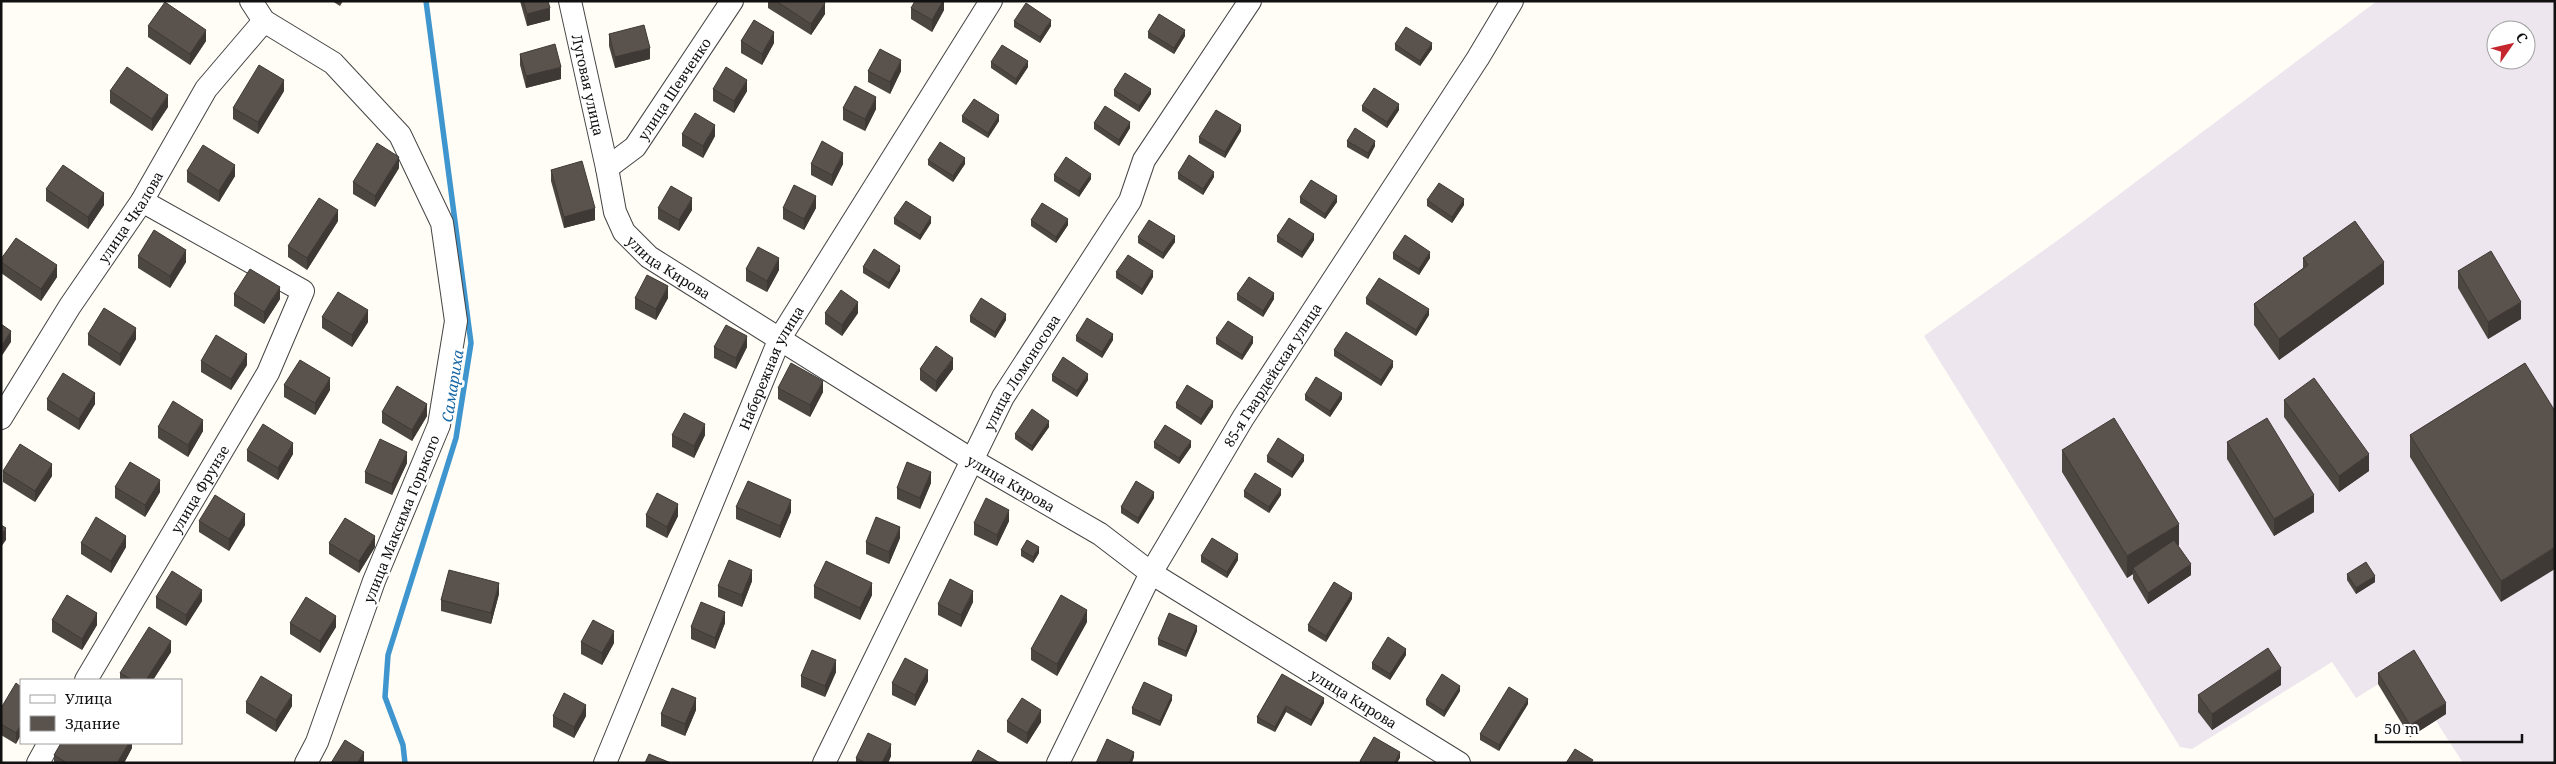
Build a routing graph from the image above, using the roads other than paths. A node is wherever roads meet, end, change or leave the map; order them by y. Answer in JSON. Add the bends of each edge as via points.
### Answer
{"nodes":[{"id":1,"x":251,"y":1,"type":"edge"},
{"id":2,"x":570,"y":1,"type":"edge"},
{"id":3,"x":732,"y":1,"type":"edge"},
{"id":4,"x":991,"y":1,"type":"edge"},
{"id":5,"x":1250,"y":1,"type":"edge"},
{"id":6,"x":1512,"y":1,"type":"edge"},
{"id":7,"x":264,"y":21,"type":"junction"},
{"id":8,"x":607,"y":168,"type":"junction"},
{"id":9,"x":142,"y":201,"type":"junction"},
{"id":10,"x":780,"y":338,"type":"junction"},
{"id":11,"x":1,"y":418,"type":"edge"},
{"id":12,"x":972,"y":460,"type":"junction"},
{"id":13,"x":1151,"y":573,"type":"junction"},
{"id":14,"x":87,"y":679,"type":"edge"},
{"id":15,"x":48,"y":744,"type":"edge"},
{"id":16,"x":38,"y":763,"type":"edge"},
{"id":17,"x":306,"y":763,"type":"edge"},
{"id":18,"x":605,"y":763,"type":"edge"},
{"id":19,"x":824,"y":763,"type":"edge"},
{"id":20,"x":1058,"y":763,"type":"edge"},
{"id":21,"x":1459,"y":763,"type":"edge"}],
"edges":[{"from":1,"to":7,"type":"street"},
{"from":2,"to":8,"type":"street","name":"Луговая улица"},
{"from":3,"to":8,"type":"street","name":"улица Шевченко","via":[[635,147]]},
{"from":4,"to":10,"type":"street","name":"Набережная улица"},
{"from":5,"to":12,"type":"street","name":"улица Ломоносова","via":[[1144,160],[1130,201],[1003,397]]},
{"from":6,"to":13,"type":"street","name":"85-я Гвардейская улица","via":[[1243,418]]},
{"from":7,"to":9,"type":"street","name":"улица Чкалова","via":[[206,89]]},
{"from":7,"to":17,"type":"street","name":"улица Максима Горького","via":[[333,63],[400,135],[442,223],[456,320],[440,425],[374,581],[317,742]]},
{"from":8,"to":10,"type":"street","name":"улица Кирова","via":[[615,212],[624,232],[649,257]]},
{"from":9,"to":11,"type":"street","name":"улица Чкалова","via":[[70,306]]},
{"from":9,"to":14,"type":"street","name":"улица Фрунзе","via":[[303,291],[268,373]]},
{"from":10,"to":12,"type":"street","name":"улица Кирова"},
{"from":10,"to":18,"type":"street","name":"Набережная улица"},
{"from":12,"to":13,"type":"street","name":"улица Кирова","via":[[1100,534]]},
{"from":12,"to":19,"type":"street","name":"улица Ломоносова"},
{"from":13,"to":20,"type":"street","name":"85-я Гвардейская улица"},
{"from":13,"to":21,"type":"street","name":"улица Кирова"},
{"from":15,"to":16,"type":"street"}]}
